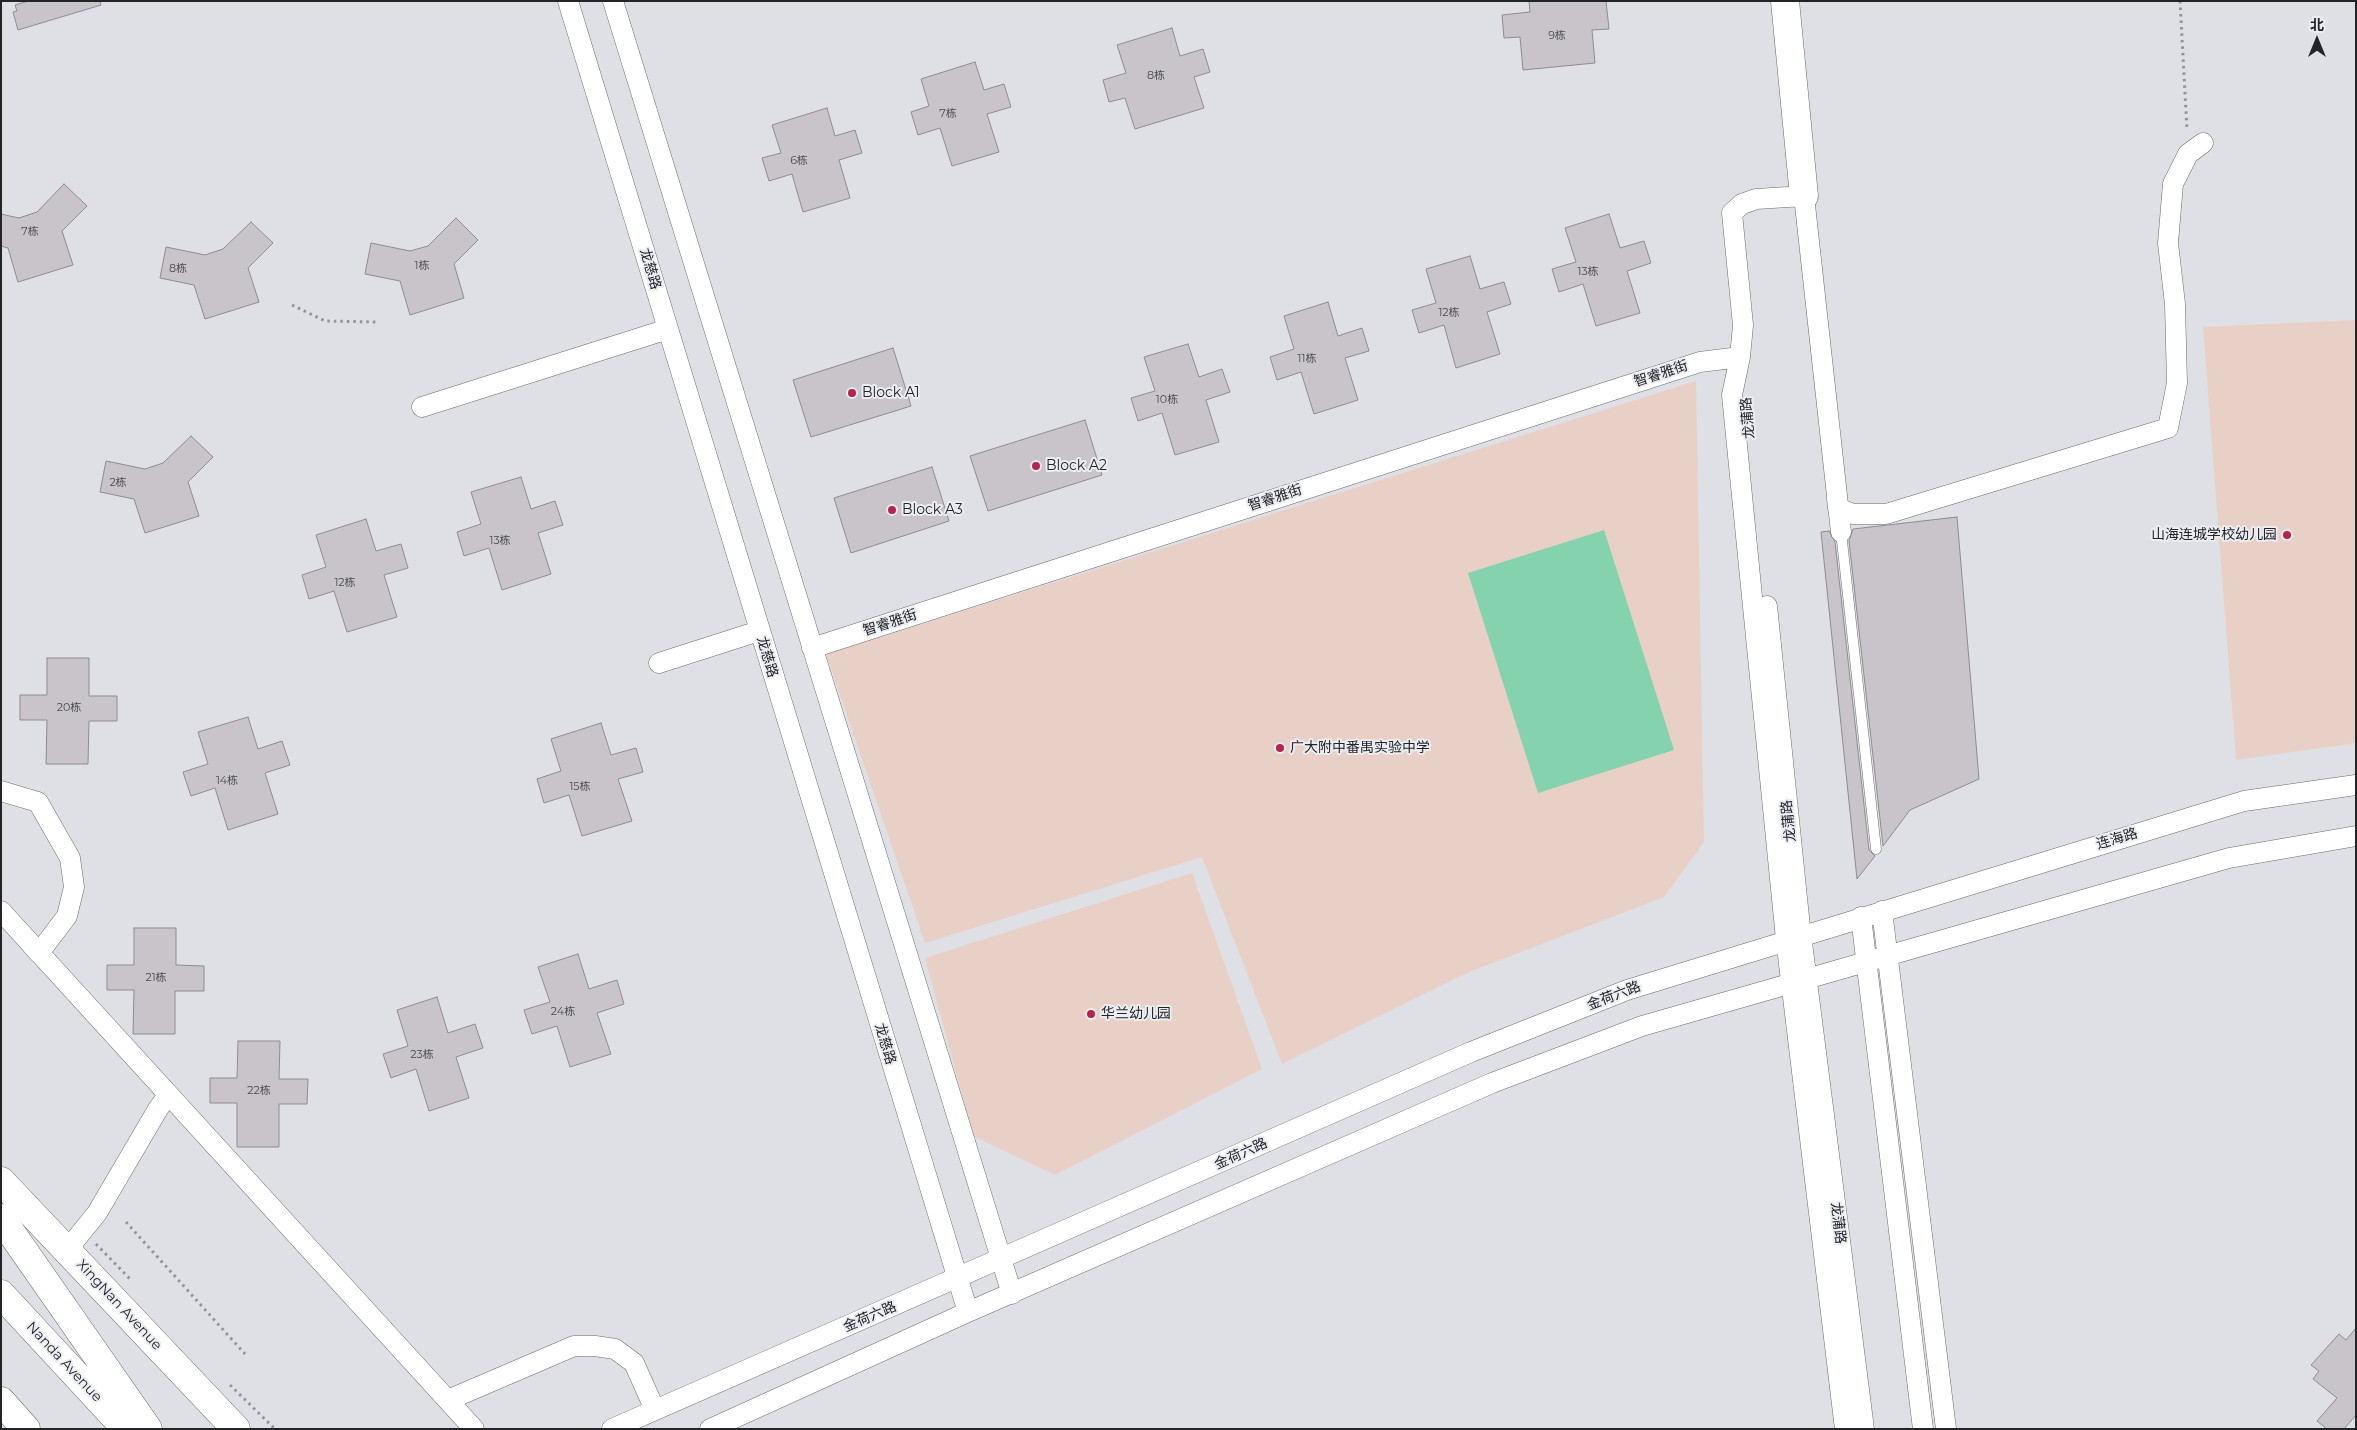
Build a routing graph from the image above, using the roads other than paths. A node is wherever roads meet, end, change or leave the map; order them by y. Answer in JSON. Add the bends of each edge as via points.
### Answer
{"nodes":[{"id":1,"x":568,"y":1,"type":"edge"},
{"id":2,"x":613,"y":1,"type":"edge"},
{"id":3,"x":1785,"y":1,"type":"edge"},
{"id":4,"x":2196,"y":148,"type":"road end"},
{"id":5,"x":1805,"y":207,"type":"junction"},
{"id":6,"x":1739,"y":219,"type":"junction"},
{"id":7,"x":668,"y":329,"type":"junction"},
{"id":8,"x":1740,"y":357,"type":"junction"},
{"id":9,"x":422,"y":407,"type":"dead end"},
{"id":10,"x":1838,"y":508,"type":"junction"},
{"id":11,"x":1841,"y":532,"type":"joint"},
{"id":12,"x":760,"y":631,"type":"junction"},
{"id":13,"x":812,"y":648,"type":"junction"},
{"id":14,"x":659,"y":663,"type":"dead end"},
{"id":15,"x":2356,"y":785,"type":"edge"},
{"id":16,"x":1,"y":791,"type":"edge"},
{"id":17,"x":2356,"y":836,"type":"edge"},
{"id":18,"x":1876,"y":849,"type":"dead end"},
{"id":19,"x":1,"y":911,"type":"edge"},
{"id":20,"x":1882,"y":911,"type":"junction"},
{"id":21,"x":1861,"y":918,"type":"junction"},
{"id":22,"x":1794,"y":937,"type":"junction"},
{"id":23,"x":40,"y":953,"type":"junction"},
{"id":24,"x":1888,"y":956,"type":"junction"},
{"id":25,"x":1867,"y":962,"type":"junction"},
{"id":26,"x":1799,"y":981,"type":"junction"},
{"id":27,"x":168,"y":1095,"type":"junction"},
{"id":28,"x":1,"y":1181,"type":"edge"},
{"id":29,"x":1,"y":1218,"type":"edge"},
{"id":30,"x":67,"y":1250,"type":"junction"},
{"id":31,"x":1001,"y":1260,"type":"junction"},
{"id":32,"x":957,"y":1279,"type":"junction"},
{"id":33,"x":1,"y":1294,"type":"edge"},
{"id":34,"x":1012,"y":1294,"type":"junction"},
{"id":35,"x":968,"y":1312,"type":"junction"},
{"id":36,"x":448,"y":1400,"type":"junction"},
{"id":37,"x":1,"y":1401,"type":"edge"},
{"id":38,"x":655,"y":1410,"type":"junction"},
{"id":39,"x":16,"y":1420,"type":"edge"},
{"id":40,"x":126,"y":1429,"type":"edge"},
{"id":41,"x":148,"y":1429,"type":"edge"},
{"id":42,"x":236,"y":1429,"type":"edge"},
{"id":43,"x":474,"y":1429,"type":"edge"},
{"id":44,"x":612,"y":1429,"type":"edge"},
{"id":45,"x":710,"y":1429,"type":"edge"},
{"id":46,"x":1845,"y":1429,"type":"edge"},
{"id":47,"x":1864,"y":1429,"type":"edge"},
{"id":48,"x":1923,"y":1429,"type":"edge"},
{"id":49,"x":1946,"y":1429,"type":"edge"}],
"edges":[{"from":1,"to":7,"type":"street","name":"龙慈路"},
{"from":2,"to":13,"type":"street"},
{"from":3,"to":5,"type":"main road"},
{"from":4,"to":10,"type":"street","via":[[2173,184],[2168,243],[2177,383],[2168,428],[1886,514],[1853,514]]},
{"from":5,"to":6,"type":"street","via":[[1767,198],[1749,202],[1732,213]]},
{"from":5,"to":10,"type":"street"},
{"from":6,"to":8,"type":"street","name":"龙蒲路","via":[[1743,325]]},
{"from":6,"to":22,"type":"street","name":"龙蒲路","via":[[1752,328],[1745,395]]},
{"from":7,"to":9,"type":"street"},
{"from":7,"to":12,"type":"street","name":"龙慈路"},
{"from":8,"to":13,"type":"street","name":"智睿雅街","via":[[1700,362]]},
{"from":8,"to":22,"type":"street","name":"龙蒲路","via":[[1732,395]]},
{"from":10,"to":11,"type":"street"},
{"from":11,"to":18,"type":"lane"},
{"from":12,"to":14,"type":"street"},
{"from":12,"to":32,"type":"street","name":"龙慈路"},
{"from":13,"to":31,"type":"street"},
{"from":15,"to":20,"type":"street","name":"连海路","via":[[2244,800]]},
{"from":16,"to":23,"type":"street","via":[[38,802],[70,858],[74,888],[67,916]]},
{"from":17,"to":24,"type":"street","via":[[2229,858]]},
{"from":19,"to":23,"type":"street"},
{"from":20,"to":21,"type":"street","name":"金荷六路"},
{"from":20,"to":24,"type":"street"},
{"from":21,"to":22,"type":"street","name":"金荷六路"},
{"from":21,"to":25,"type":"street"},
{"from":22,"to":26,"type":"street","name":"龙蒲路"},
{"from":22,"to":31,"type":"street","name":"金荷六路","via":[[1627,990],[1480,1048]]},
{"from":23,"to":27,"type":"street"},
{"from":24,"to":25,"type":"street"},
{"from":24,"to":49,"type":"street"},
{"from":25,"to":26,"type":"street"},
{"from":25,"to":48,"type":"street"},
{"from":26,"to":34,"type":"street","via":[[1642,1026],[1492,1083]]},
{"from":26,"to":46,"type":"street","name":"龙蒲路"},
{"from":26,"to":47,"type":"street","name":"龙蒲路"},
{"from":27,"to":30,"type":"street","via":[[97,1213]]},
{"from":27,"to":36,"type":"street"},
{"from":28,"to":30,"type":"main road","name":"XingNan Avenue"},
{"from":29,"to":41,"type":"main road"},
{"from":30,"to":42,"type":"main road","name":"XingNan Avenue"},
{"from":31,"to":32,"type":"street","name":"金荷六路"},
{"from":31,"to":34,"type":"street"},
{"from":32,"to":35,"type":"street","name":"龙慈路"},
{"from":32,"to":38,"type":"street","name":"金荷六路"},
{"from":33,"to":40,"type":"main road","name":"Nanda Avenue"},
{"from":34,"to":35,"type":"street"},
{"from":35,"to":45,"type":"street"},
{"from":36,"to":38,"type":"street","via":[[574,1346],[595,1346],[615,1349],[634,1363]]},
{"from":36,"to":43,"type":"street"},
{"from":37,"to":39,"type":"main road"},
{"from":38,"to":44,"type":"street","name":"金荷六路"}]}
